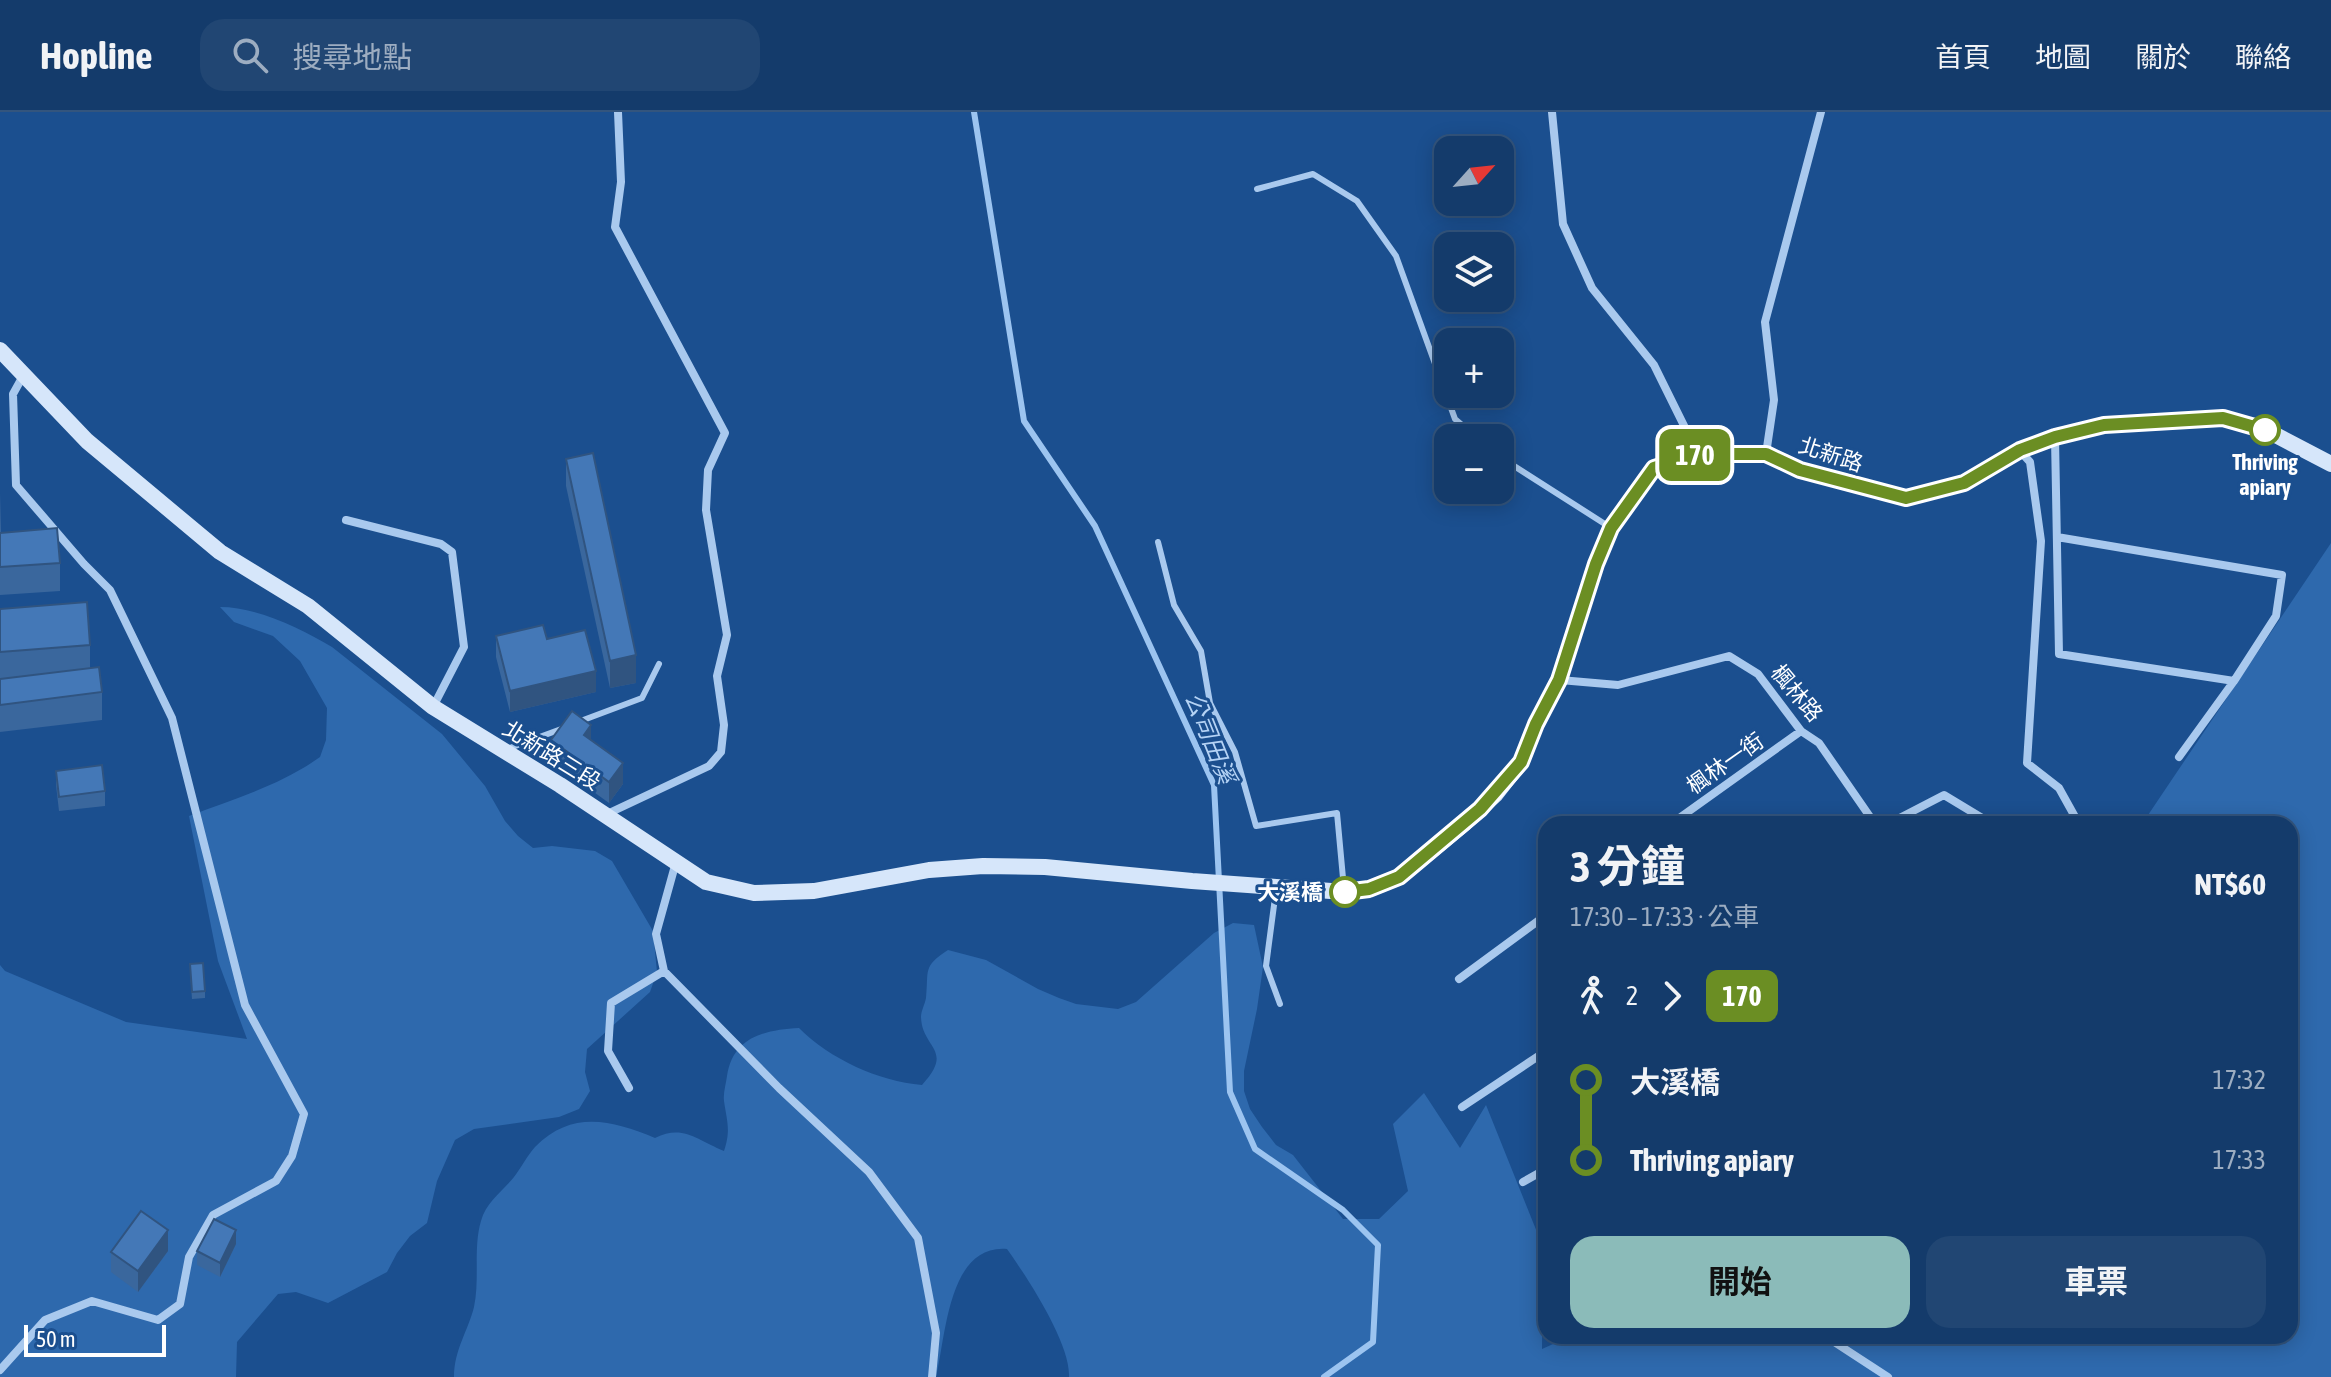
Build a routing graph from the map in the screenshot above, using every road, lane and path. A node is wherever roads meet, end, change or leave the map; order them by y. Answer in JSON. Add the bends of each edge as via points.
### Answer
{"nodes":[{"id":1,"x":618,"y":112,"type":"edge"},
{"id":2,"x":1552,"y":112,"type":"edge"},
{"id":3,"x":1821,"y":112,"type":"edge"},
{"id":4,"x":1257,"y":189,"type":"dead end"},
{"id":5,"x":2,"y":355,"type":"edge"},
{"id":6,"x":24,"y":375,"type":"junction"},
{"id":7,"x":1461,"y":424,"type":"edge"},
{"id":8,"x":2055,"y":437,"type":"junction"},
{"id":9,"x":2020,"y":450,"type":"junction"},
{"id":10,"x":1698,"y":454,"type":"junction"},
{"id":11,"x":1766,"y":454,"type":"junction"},
{"id":12,"x":2331,"y":464,"type":"edge"},
{"id":13,"x":1514,"y":466,"type":"edge"},
{"id":14,"x":346,"y":520,"type":"dead end"},
{"id":15,"x":1611,"y":528,"type":"junction"},
{"id":16,"x":2057,"y":537,"type":"junction"},
{"id":17,"x":1158,"y":542,"type":"dead end"},
{"id":18,"x":659,"y":664,"type":"dead end"},
{"id":19,"x":1559,"y":680,"type":"junction"},
{"id":20,"x":2234,"y":681,"type":"junction"},
{"id":21,"x":433,"y":707,"type":"junction"},
{"id":22,"x":1801,"y":731,"type":"junction"},
{"id":23,"x":504,"y":751,"type":"junction"},
{"id":24,"x":2179,"y":757,"type":"dead end"},
{"id":25,"x":605,"y":815,"type":"junction"},
{"id":26,"x":1682,"y":816,"type":"edge"},
{"id":27,"x":1869,"y":816,"type":"edge"},
{"id":28,"x":1903,"y":816,"type":"edge"},
{"id":29,"x":1979,"y":816,"type":"edge"},
{"id":30,"x":2075,"y":816,"type":"edge"},
{"id":31,"x":676,"y":862,"type":"junction"},
{"id":32,"x":1247,"y":885,"type":"joint"},
{"id":33,"x":1276,"y":886,"type":"junction"},
{"id":34,"x":1345,"y":892,"type":"junction"},
{"id":35,"x":1538,"y":921,"type":"edge"},
{"id":36,"x":664,"y":971,"type":"junction"},
{"id":37,"x":1459,"y":979,"type":"dead end"},
{"id":38,"x":1280,"y":1004,"type":"dead end"},
{"id":39,"x":1538,"y":1056,"type":"edge"},
{"id":40,"x":629,"y":1088,"type":"dead end"},
{"id":41,"x":1462,"y":1107,"type":"dead end"},
{"id":42,"x":1538,"y":1174,"type":"edge"},
{"id":43,"x":1523,"y":1182,"type":"dead end"},
{"id":44,"x":1837,"y":1344,"type":"edge"},
{"id":45,"x":0,"y":1370,"type":"edge"},
{"id":46,"x":932,"y":1377,"type":"edge"},
{"id":47,"x":1888,"y":1377,"type":"edge"}],
"edges":[{"from":1,"to":25,"type":"street","via":[[621,182],[615,227],[725,433],[708,470],[706,510],[727,635],[717,676],[724,725],[721,752],[709,766]]},
{"from":2,"to":10,"type":"street","via":[[1563,224],[1592,288],[1654,365]]},
{"from":3,"to":11,"type":"street","via":[[1765,322],[1774,400]]},
{"from":4,"to":7,"type":"lane","via":[[1313,174],[1357,201],[1396,256]]},
{"from":5,"to":6,"type":"main road","name":"北新路三段"},
{"from":6,"to":21,"type":"main road","name":"北新路三段","via":[[87,441],[220,552],[308,606]]},
{"from":6,"to":45,"type":"street","via":[[13,394],[16,485],[110,590],[172,718],[245,1005],[304,1114],[292,1156],[276,1181],[213,1215],[189,1257],[180,1304],[158,1320],[92,1301],[45,1320]]},
{"from":8,"to":9,"type":"main road","name":"北新路"},
{"from":8,"to":12,"type":"main road","name":"北新路","via":[[2104,425],[2223,418],[2268,431]]},
{"from":8,"to":16,"type":"street"},
{"from":9,"to":11,"type":"main road","name":"北新路","via":[[1964,483],[1906,498],[1811,473]]},
{"from":9,"to":30,"type":"street","via":[[2030,462],[2041,541],[2027,763],[2059,788]]},
{"from":10,"to":11,"type":"main road","name":"北新路"},
{"from":10,"to":15,"type":"main road","name":"北新路","via":[[1654,468]]},
{"from":13,"to":15,"type":"lane"},
{"from":14,"to":21,"type":"street","via":[[441,544],[452,552],[464,647]]},
{"from":15,"to":19,"type":"main road","name":"北新路"},
{"from":16,"to":20,"type":"street","via":[[2059,654]]},
{"from":16,"to":20,"type":"street","via":[[2282,575],[2276,616]]},
{"from":17,"to":34,"type":"lane","via":[[1174,605],[1201,651],[1210,703],[1235,752],[1256,826],[1337,813]]},
{"from":18,"to":23,"type":"lane","via":[[642,698]]},
{"from":19,"to":22,"type":"street","name":"楓林路","via":[[1618,685],[1729,656],[1758,674]]},
{"from":19,"to":34,"type":"main road","name":"北新路","via":[[1521,762],[1495,795],[1399,877]]},
{"from":20,"to":24,"type":"street"},
{"from":21,"to":23,"type":"main road","name":"北新路三段"},
{"from":22,"to":26,"type":"street","name":"楓林一街"},
{"from":22,"to":27,"type":"street","name":"楓林路","via":[[1819,743]]},
{"from":23,"to":25,"type":"main road","name":"北新路三段"},
{"from":25,"to":31,"type":"main road","name":"北新路三段"},
{"from":28,"to":29,"type":"street","via":[[1944,795]]},
{"from":31,"to":32,"type":"main road","name":"北新路三段","via":[[706,882],[754,893],[814,891],[983,866]]},
{"from":31,"to":36,"type":"street","via":[[656,934]]},
{"from":32,"to":33,"type":"main road","name":"北新路"},
{"from":33,"to":34,"type":"main road","name":"北新路"},
{"from":33,"to":38,"type":"lane","via":[[1266,966]]},
{"from":35,"to":37,"type":"street"},
{"from":36,"to":40,"type":"street","via":[[611,1003],[608,1051]]},
{"from":36,"to":46,"type":"street","via":[[869,1172],[918,1238],[936,1333]]},
{"from":39,"to":41,"type":"street"},
{"from":42,"to":43,"type":"street"},
{"from":44,"to":47,"type":"street"}]}
